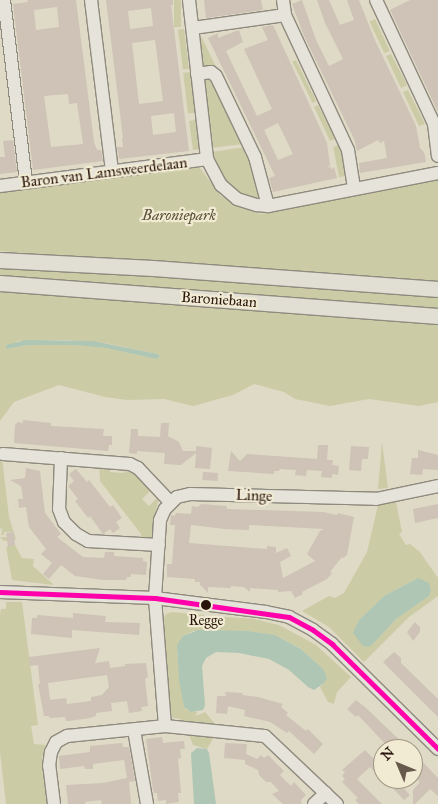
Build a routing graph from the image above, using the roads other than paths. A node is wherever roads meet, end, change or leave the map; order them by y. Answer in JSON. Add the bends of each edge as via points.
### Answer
{"nodes":[{"id":1,"x":4,"y":0,"type":"edge"},
{"id":2,"x":91,"y":0,"type":"edge"},
{"id":3,"x":189,"y":0,"type":"edge"},
{"id":4,"x":282,"y":0,"type":"edge"},
{"id":5,"x":376,"y":0,"type":"edge"},
{"id":6,"x":285,"y":15,"type":"junction"},
{"id":7,"x":192,"y":28,"type":"junction"},
{"id":8,"x":197,"y":74,"type":"junction"},
{"id":9,"x":438,"y":156,"type":"edge"},
{"id":10,"x":207,"y":159,"type":"junction"},
{"id":11,"x":112,"y":172,"type":"junction"},
{"id":12,"x":438,"y":173,"type":"edge"},
{"id":13,"x":26,"y":182,"type":"junction"},
{"id":14,"x":0,"y":186,"type":"edge"},
{"id":15,"x":354,"y":187,"type":"junction"},
{"id":16,"x":268,"y":206,"type":"junction"},
{"id":17,"x":0,"y":260,"type":"edge"},
{"id":18,"x":0,"y":283,"type":"edge"},
{"id":19,"x":438,"y":289,"type":"edge"},
{"id":20,"x":438,"y":316,"type":"edge"},
{"id":21,"x":3,"y":454,"type":"dead end"},
{"id":22,"x":61,"y":458,"type":"junction"},
{"id":23,"x":438,"y":486,"type":"edge"},
{"id":24,"x":171,"y":503,"type":"junction"},
{"id":25,"x":159,"y":545,"type":"junction"},
{"id":26,"x":0,"y":592,"type":"edge"},
{"id":27,"x":155,"y":598,"type":"junction"},
{"id":28,"x":165,"y":726,"type":"junction"},
{"id":29,"x":134,"y":730,"type":"junction"},
{"id":30,"x":438,"y":750,"type":"edge"},
{"id":31,"x":326,"y":793,"type":"junction"},
{"id":32,"x":54,"y":804,"type":"edge"},
{"id":33,"x":147,"y":804,"type":"edge"},
{"id":34,"x":314,"y":804,"type":"edge"},
{"id":35,"x":338,"y":804,"type":"edge"}],
"edges":[{"from":1,"to":13,"type":"street"},
{"from":2,"to":11,"type":"street"},
{"from":3,"to":7,"type":"street"},
{"from":4,"to":6,"type":"street"},
{"from":5,"to":9,"type":"street","via":[[434,124]]},
{"from":6,"to":7,"type":"street"},
{"from":6,"to":15,"type":"street","via":[[348,150]]},
{"from":7,"to":8,"type":"street"},
{"from":8,"to":10,"type":"street"},
{"from":8,"to":16,"type":"street","via":[[211,72],[216,76],[255,158]]},
{"from":10,"to":11,"type":"street","name":"Baron van Lamsweerdelaan"},
{"from":10,"to":16,"type":"street","via":[[229,192],[246,202]]},
{"from":11,"to":13,"type":"street","name":"Baron van Lamsweerdelaan"},
{"from":12,"to":15,"type":"street"},
{"from":13,"to":14,"type":"street","name":"Baron van Lamsweerdelaan"},
{"from":15,"to":16,"type":"street"},
{"from":17,"to":19,"type":"main road","name":"Baroniebaan"},
{"from":18,"to":20,"type":"main road","name":"Baroniebaan"},
{"from":21,"to":22,"type":"street"},
{"from":22,"to":24,"type":"street","via":[[130,464],[138,468]]},
{"from":22,"to":25,"type":"street","via":[[58,509],[64,522],[76,534],[88,541]]},
{"from":23,"to":24,"type":"street","name":"Linge","via":[[376,499],[190,494],[177,497]]},
{"from":24,"to":25,"type":"street","via":[[160,520]]},
{"from":25,"to":27,"type":"street"},
{"from":26,"to":27,"type":"street"},
{"from":27,"to":28,"type":"street"},
{"from":27,"to":30,"type":"street","via":[[266,612],[313,630],[332,644]]},
{"from":28,"to":29,"type":"street"},
{"from":28,"to":31,"type":"street","via":[[265,736]]},
{"from":29,"to":32,"type":"street","via":[[67,736],[56,742],[49,766]]},
{"from":29,"to":33,"type":"street"},
{"from":31,"to":34,"type":"street"},
{"from":31,"to":35,"type":"street"}]}
